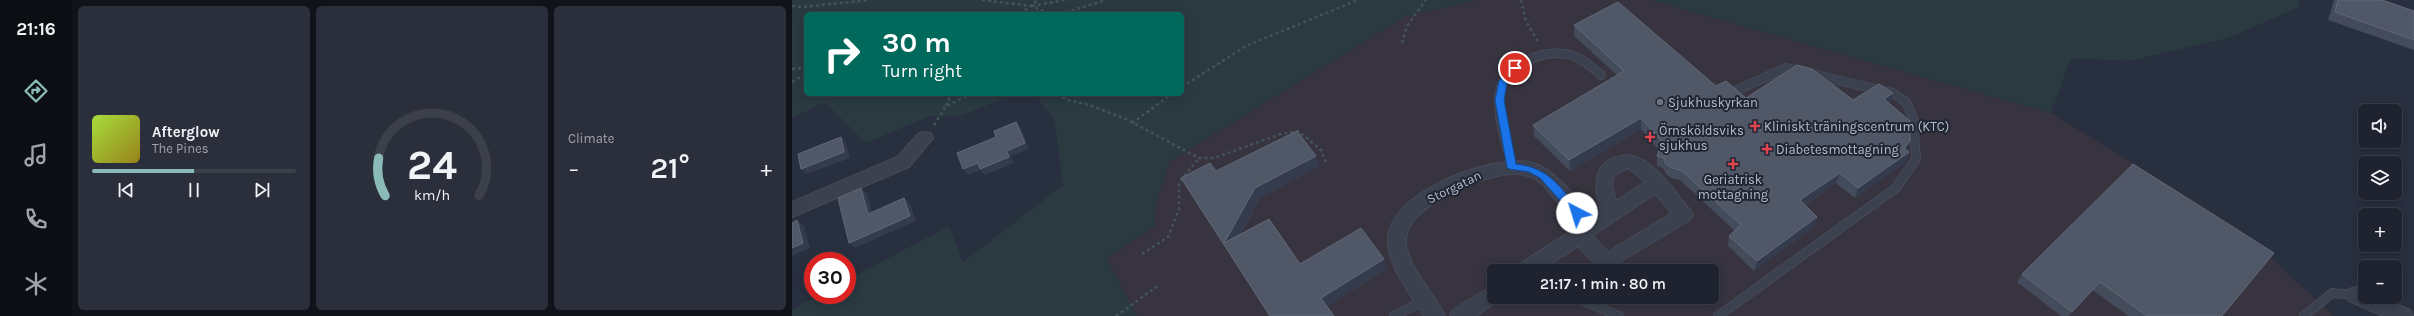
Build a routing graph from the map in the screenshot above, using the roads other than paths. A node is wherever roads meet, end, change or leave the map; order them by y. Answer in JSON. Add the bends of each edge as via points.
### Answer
{"nodes":[{"id":1,"x":1601,"y":75,"type":"dead end"},
{"id":2,"x":1735,"y":91,"type":"edge"},
{"id":3,"x":925,"y":138,"type":"road end"},
{"id":4,"x":1512,"y":167,"type":"junction"},
{"id":5,"x":1656,"y":184,"type":"junction"},
{"id":6,"x":792,"y":210,"type":"edge"},
{"id":7,"x":1611,"y":214,"type":"junction"},
{"id":8,"x":1579,"y":235,"type":"junction"},
{"id":9,"x":1536,"y":264,"type":"edge"},
{"id":10,"x":2356,"y":295,"type":"joint"},
{"id":11,"x":1487,"y":298,"type":"edge"},
{"id":12,"x":1425,"y":300,"type":"junction"},
{"id":13,"x":1591,"y":304,"type":"edge"},
{"id":14,"x":1394,"y":316,"type":"edge"},
{"id":15,"x":1435,"y":316,"type":"edge"},
{"id":16,"x":1460,"y":316,"type":"edge"},
{"id":17,"x":1619,"y":316,"type":"edge"},
{"id":18,"x":1718,"y":316,"type":"edge"},
{"id":19,"x":2304,"y":316,"type":"edge"},
{"id":20,"x":2403,"y":316,"type":"edge"}],
"edges":[{"from":1,"to":4,"type":"lane","via":[[1580,59],[1570,55],[1556,54],[1526,61],[1515,68],[1502,85],[1499,100]]},
{"from":2,"to":18,"type":"lane","via":[[1786,68],[1893,93],[1906,102],[1913,118],[1916,159],[1896,188]]},
{"from":3,"to":6,"type":"street","via":[[904,162]]},
{"from":4,"to":8,"type":"street","name":"Storgatan","via":[[1530,169],[1543,175],[1577,213],[1581,229]]},
{"from":4,"to":12,"type":"street","name":"Storgatan","via":[[1480,173],[1454,184],[1427,198],[1411,210],[1401,223],[1396,235],[1399,253]]},
{"from":5,"to":7,"type":"street"},
{"from":5,"to":7,"type":"street","via":[[1635,163],[1626,162],[1613,166],[1608,170],[1603,182]]},
{"from":5,"to":8,"type":"street","via":[[1684,214],[1606,262]]},
{"from":7,"to":8,"type":"street"},
{"from":8,"to":9,"type":"street"},
{"from":10,"to":19,"type":"lane","via":[[2332,293]]},
{"from":10,"to":20,"type":"street"},
{"from":11,"to":16,"type":"street"},
{"from":12,"to":14,"type":"lane"},
{"from":12,"to":15,"type":"street","name":"Storgatan"},
{"from":13,"to":17,"type":"lane"}]}
